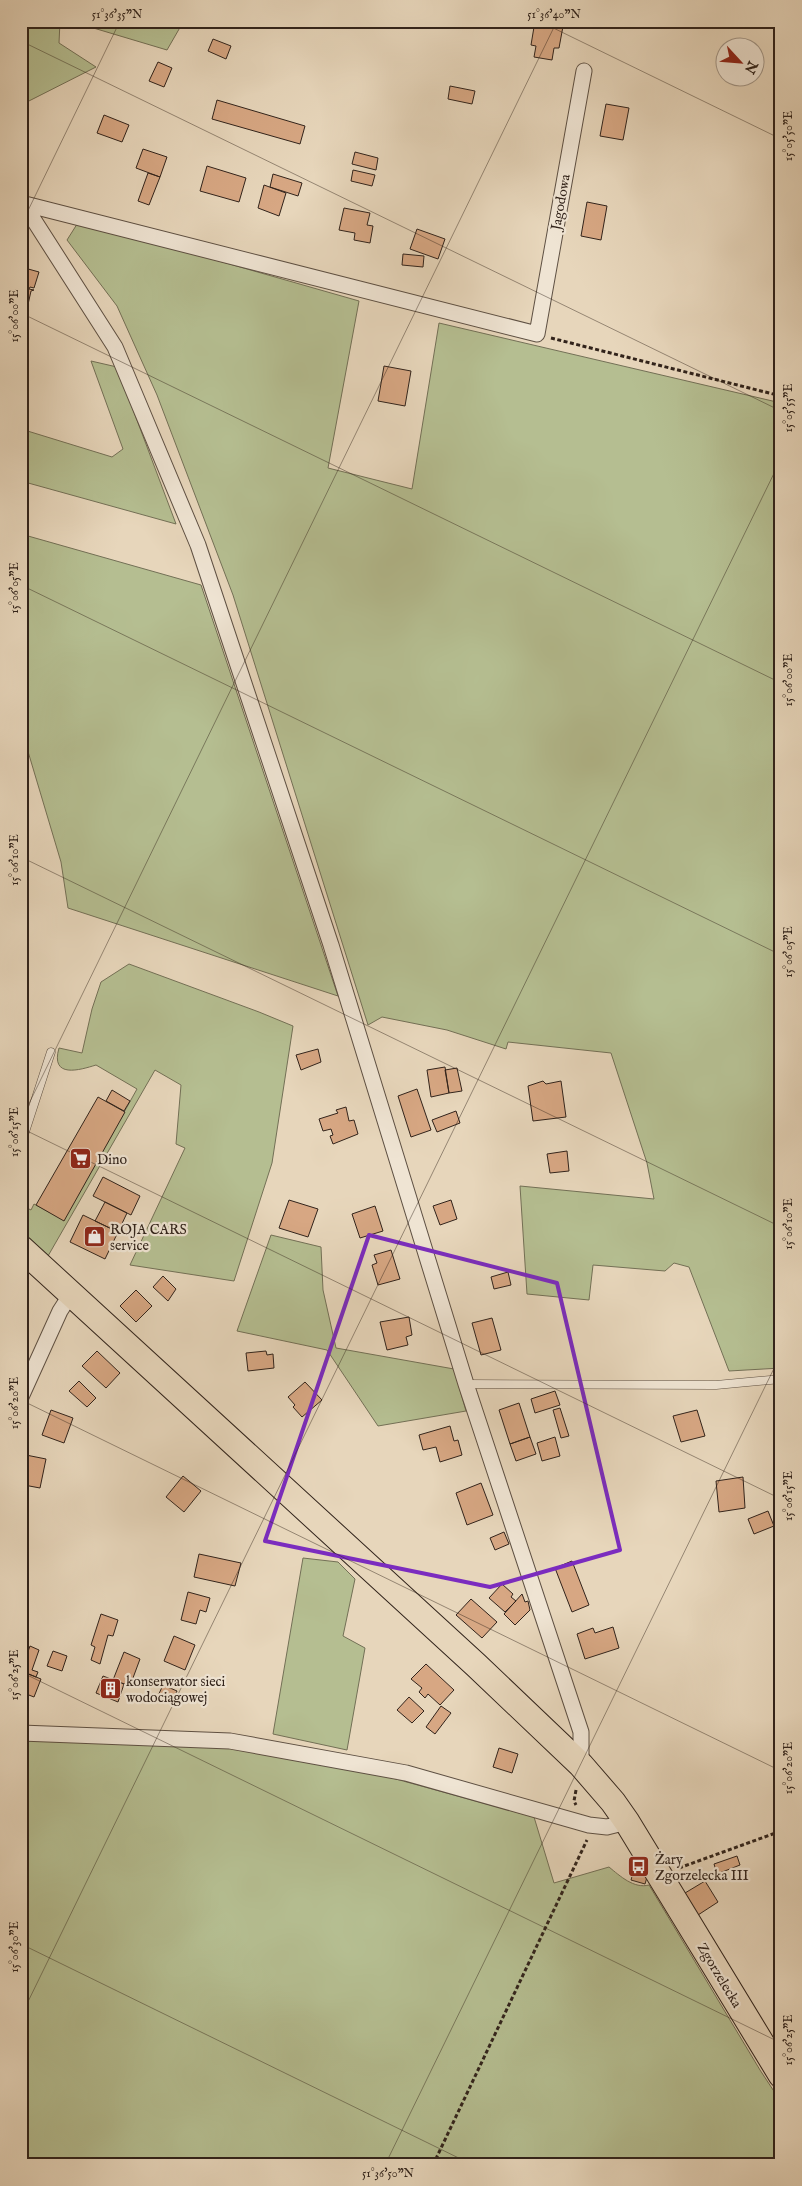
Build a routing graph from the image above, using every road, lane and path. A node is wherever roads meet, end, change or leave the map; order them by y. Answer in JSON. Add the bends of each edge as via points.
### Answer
{"nodes":[{"id":1,"x":584,"y":71,"type":"dead end"},
{"id":2,"x":22,"y":202,"type":"edge"},
{"id":3,"x":536,"y":334,"type":"junction"},
{"id":4,"x":781,"y":396,"type":"edge"},
{"id":5,"x":51,"y":1052,"type":"dead end"},
{"id":6,"x":21,"y":1144,"type":"edge"},
{"id":7,"x":21,"y":1248,"type":"edge"},
{"id":8,"x":71,"y":1294,"type":"junction"},
{"id":9,"x":781,"y":1379,"type":"edge"},
{"id":10,"x":466,"y":1384,"type":"junction"},
{"id":11,"x":21,"y":1398,"type":"edge"},
{"id":12,"x":21,"y":1734,"type":"edge"},
{"id":13,"x":580,"y":1765,"type":"junction"},
{"id":14,"x":627,"y":1822,"type":"junction"},
{"id":15,"x":589,"y":1825,"type":"junction"},
{"id":16,"x":781,"y":1832,"type":"edge"},
{"id":17,"x":659,"y":1875,"type":"junction"},
{"id":18,"x":781,"y":2075,"type":"edge"},
{"id":19,"x":433,"y":2165,"type":"edge"}],
"edges":[{"from":1,"to":3,"type":"street","name":"Jagodowa"},
{"from":2,"to":3,"type":"street"},
{"from":2,"to":10,"type":"street","via":[[116,347],[198,545],[331,945]]},
{"from":3,"to":4,"type":"path"},
{"from":5,"to":6,"type":"lane"},
{"from":7,"to":8,"type":"main road","name":"Zgorzelecka"},
{"from":8,"to":11,"type":"street","via":[[60,1311]]},
{"from":8,"to":13,"type":"main road","name":"Zgorzelecka","via":[[476,1665]]},
{"from":9,"to":10,"type":"lane","via":[[716,1386]]},
{"from":10,"to":13,"type":"street","via":[[581,1732]]},
{"from":12,"to":15,"type":"street","via":[[230,1741],[406,1773]]},
{"from":13,"to":14,"type":"main road","name":"Zgorzelecka"},
{"from":14,"to":15,"type":"street","via":[[607,1827]]},
{"from":14,"to":17,"type":"main road","name":"Zgorzelecka"},
{"from":15,"to":19,"type":"path","via":[[587,1839]]},
{"from":16,"to":17,"type":"path"},
{"from":17,"to":18,"type":"main road","name":"Zgorzelecka"}]}
